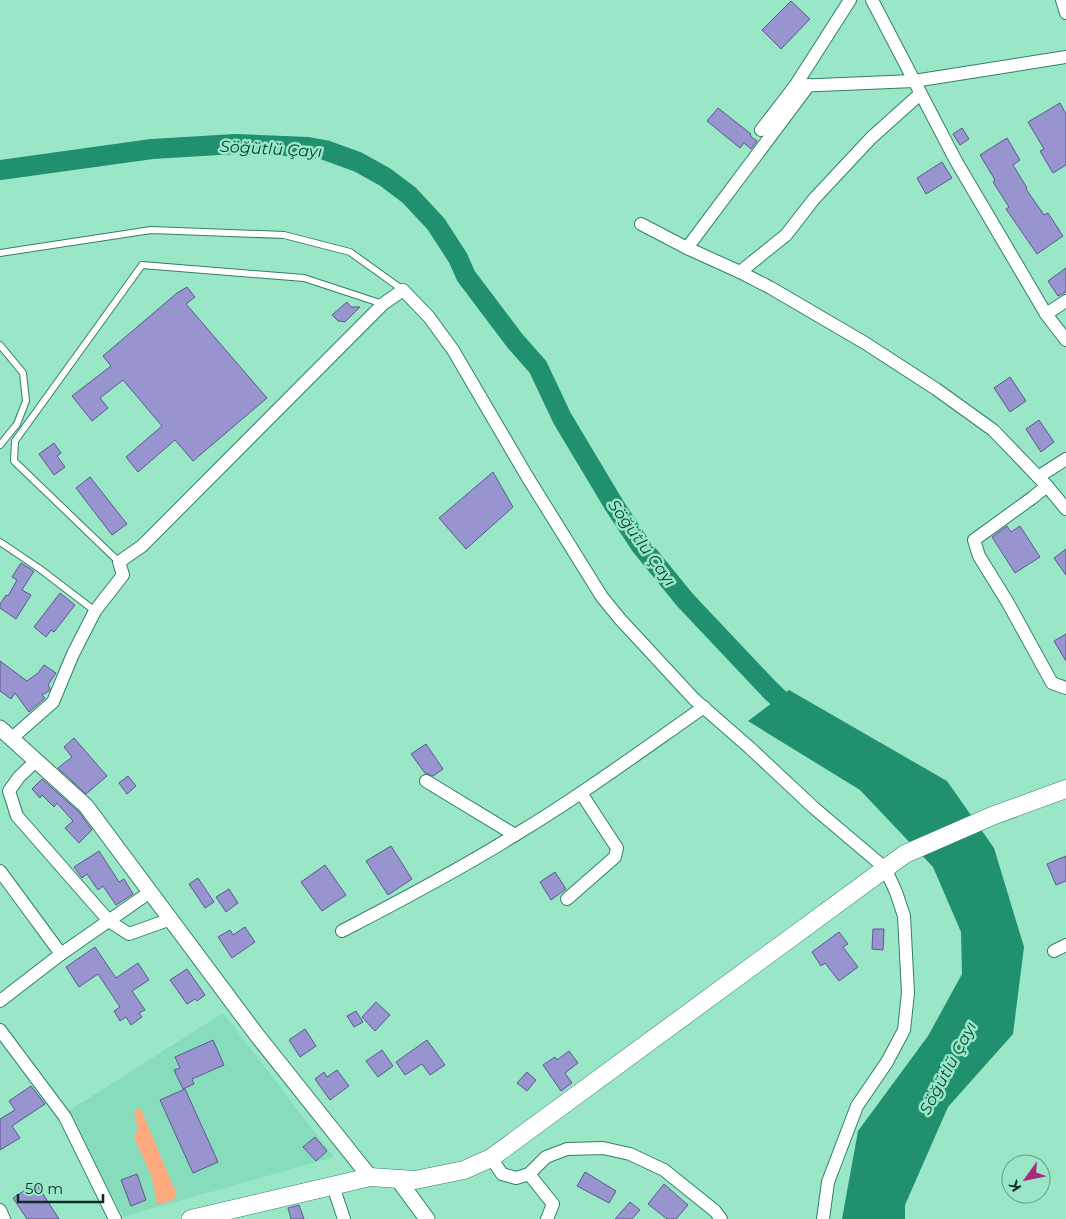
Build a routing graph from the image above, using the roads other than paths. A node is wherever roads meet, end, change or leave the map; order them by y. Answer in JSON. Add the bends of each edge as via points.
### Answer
{"nodes":[{"id":1,"x":850,"y":0,"type":"edge"},
{"id":2,"x":872,"y":0,"type":"edge"},
{"id":3,"x":1062,"y":0,"type":"edge"},
{"id":4,"x":1066,"y":13,"type":"edge"},
{"id":5,"x":1066,"y":57,"type":"edge"},
{"id":6,"x":914,"y":81,"type":"junction"},
{"id":7,"x":809,"y":85,"type":"junction"},
{"id":8,"x":795,"y":86,"type":"junction"},
{"id":9,"x":920,"y":94,"type":"junction"},
{"id":10,"x":761,"y":130,"type":"dead end"},
{"id":11,"x":642,"y":224,"type":"dead end"},
{"id":12,"x":687,"y":248,"type":"junction"},
{"id":13,"x":0,"y":253,"type":"edge"},
{"id":14,"x":740,"y":272,"type":"junction"},
{"id":15,"x":403,"y":290,"type":"junction"},
{"id":16,"x":1066,"y":301,"type":"edge"},
{"id":17,"x":383,"y":304,"type":"junction"},
{"id":18,"x":1046,"y":314,"type":"junction"},
{"id":19,"x":1066,"y":340,"type":"edge"},
{"id":20,"x":0,"y":345,"type":"edge"},
{"id":21,"x":0,"y":445,"type":"edge"},
{"id":22,"x":1066,"y":459,"type":"edge"},
{"id":23,"x":1042,"y":482,"type":"junction"},
{"id":24,"x":1066,"y":509,"type":"edge"},
{"id":25,"x":0,"y":542,"type":"edge"},
{"id":26,"x":120,"y":562,"type":"junction"},
{"id":27,"x":95,"y":611,"type":"junction"},
{"id":28,"x":1066,"y":688,"type":"edge"},
{"id":29,"x":704,"y":707,"type":"junction"},
{"id":30,"x":6,"y":733,"type":"edge"},
{"id":31,"x":37,"y":760,"type":"junction"},
{"id":32,"x":426,"y":781,"type":"dead end"},
{"id":33,"x":1066,"y":790,"type":"edge"},
{"id":34,"x":581,"y":793,"type":"junction"},
{"id":35,"x":4,"y":794,"type":"edge"},
{"id":36,"x":516,"y":835,"type":"junction"},
{"id":37,"x":885,"y":868,"type":"junction"},
{"id":38,"x":0,"y":871,"type":"edge"},
{"id":39,"x":150,"y":892,"type":"junction"},
{"id":40,"x":567,"y":899,"type":"dead end"},
{"id":41,"x":170,"y":919,"type":"junction"},
{"id":42,"x":109,"y":921,"type":"junction"},
{"id":43,"x":342,"y":931,"type":"dead end"},
{"id":44,"x":1066,"y":945,"type":"edge"},
{"id":45,"x":1054,"y":950,"type":"dead end"},
{"id":46,"x":61,"y":954,"type":"junction"},
{"id":47,"x":0,"y":1000,"type":"edge"},
{"id":48,"x":0,"y":1030,"type":"edge"},
{"id":49,"x":491,"y":1158,"type":"junction"},
{"id":50,"x":529,"y":1174,"type":"junction"},
{"id":51,"x":370,"y":1177,"type":"junction"},
{"id":52,"x":398,"y":1178,"type":"junction"},
{"id":53,"x":333,"y":1186,"type":"junction"},
{"id":54,"x":0,"y":1210,"type":"edge"},
{"id":55,"x":714,"y":1216,"type":"edge"},
{"id":56,"x":4,"y":1219,"type":"edge"},
{"id":57,"x":115,"y":1219,"type":"edge"},
{"id":58,"x":191,"y":1219,"type":"edge"},
{"id":59,"x":344,"y":1219,"type":"edge"},
{"id":60,"x":427,"y":1219,"type":"edge"},
{"id":61,"x":547,"y":1219,"type":"edge"},
{"id":62,"x":823,"y":1219,"type":"edge"}],
"edges":[{"from":1,"to":8,"type":"street"},
{"from":2,"to":6,"type":"street"},
{"from":3,"to":4,"type":"street"},
{"from":5,"to":6,"type":"street"},
{"from":6,"to":7,"type":"street"},
{"from":6,"to":9,"type":"street"},
{"from":7,"to":8,"type":"street"},
{"from":7,"to":12,"type":"street"},
{"from":8,"to":10,"type":"street"},
{"from":9,"to":14,"type":"street","via":[[871,138],[814,199],[786,235]]},
{"from":9,"to":18,"type":"street"},
{"from":11,"to":12,"type":"street"},
{"from":12,"to":14,"type":"street"},
{"from":13,"to":15,"type":"lane","via":[[152,230],[284,235],[350,252]]},
{"from":14,"to":23,"type":"street","via":[[857,338],[936,389],[993,430]]},
{"from":15,"to":17,"type":"street"},
{"from":15,"to":29,"type":"street","via":[[453,350],[602,597],[644,646]]},
{"from":16,"to":18,"type":"street"},
{"from":17,"to":26,"type":"street","via":[[142,546]]},
{"from":17,"to":26,"type":"lane","via":[[304,278],[142,265],[15,441],[14,461]]},
{"from":18,"to":19,"type":"street"},
{"from":20,"to":21,"type":"lane","via":[[23,373],[26,401],[17,424]]},
{"from":22,"to":23,"type":"street"},
{"from":23,"to":24,"type":"street"},
{"from":23,"to":28,"type":"street","via":[[1032,498],[974,540],[979,556],[1052,683]]},
{"from":25,"to":27,"type":"lane"},
{"from":26,"to":27,"type":"street","via":[[123,575]]},
{"from":27,"to":30,"type":"street","via":[[53,702]]},
{"from":29,"to":34,"type":"street"},
{"from":29,"to":37,"type":"street"},
{"from":30,"to":31,"type":"street"},
{"from":31,"to":35,"type":"street"},
{"from":31,"to":39,"type":"street","via":[[86,806]]},
{"from":32,"to":36,"type":"street"},
{"from":33,"to":37,"type":"main road","via":[[992,816],[905,854]]},
{"from":34,"to":36,"type":"street"},
{"from":34,"to":40,"type":"street","via":[[617,848],[616,857]]},
{"from":35,"to":42,"type":"street","via":[[17,816]]},
{"from":36,"to":43,"type":"street"},
{"from":37,"to":49,"type":"main road"},
{"from":37,"to":62,"type":"street","via":[[904,916],[908,993],[904,1030],[857,1106],[828,1182]]},
{"from":38,"to":46,"type":"street"},
{"from":39,"to":41,"type":"street"},
{"from":39,"to":42,"type":"street"},
{"from":41,"to":42,"type":"street","via":[[129,934]]},
{"from":41,"to":51,"type":"street"},
{"from":42,"to":46,"type":"street"},
{"from":44,"to":45,"type":"street"},
{"from":46,"to":47,"type":"street"},
{"from":48,"to":57,"type":"street","via":[[65,1117]]},
{"from":49,"to":50,"type":"street","via":[[502,1174],[516,1178]]},
{"from":49,"to":52,"type":"main road","via":[[464,1170],[415,1180]]},
{"from":50,"to":55,"type":"street","via":[[546,1157],[567,1149],[603,1148],[630,1154],[664,1170]]},
{"from":50,"to":61,"type":"street","via":[[553,1204]]},
{"from":51,"to":52,"type":"main road"},
{"from":51,"to":53,"type":"main road"},
{"from":52,"to":60,"type":"street"},
{"from":53,"to":58,"type":"main road"},
{"from":53,"to":59,"type":"street"},
{"from":54,"to":56,"type":"street"}]}
